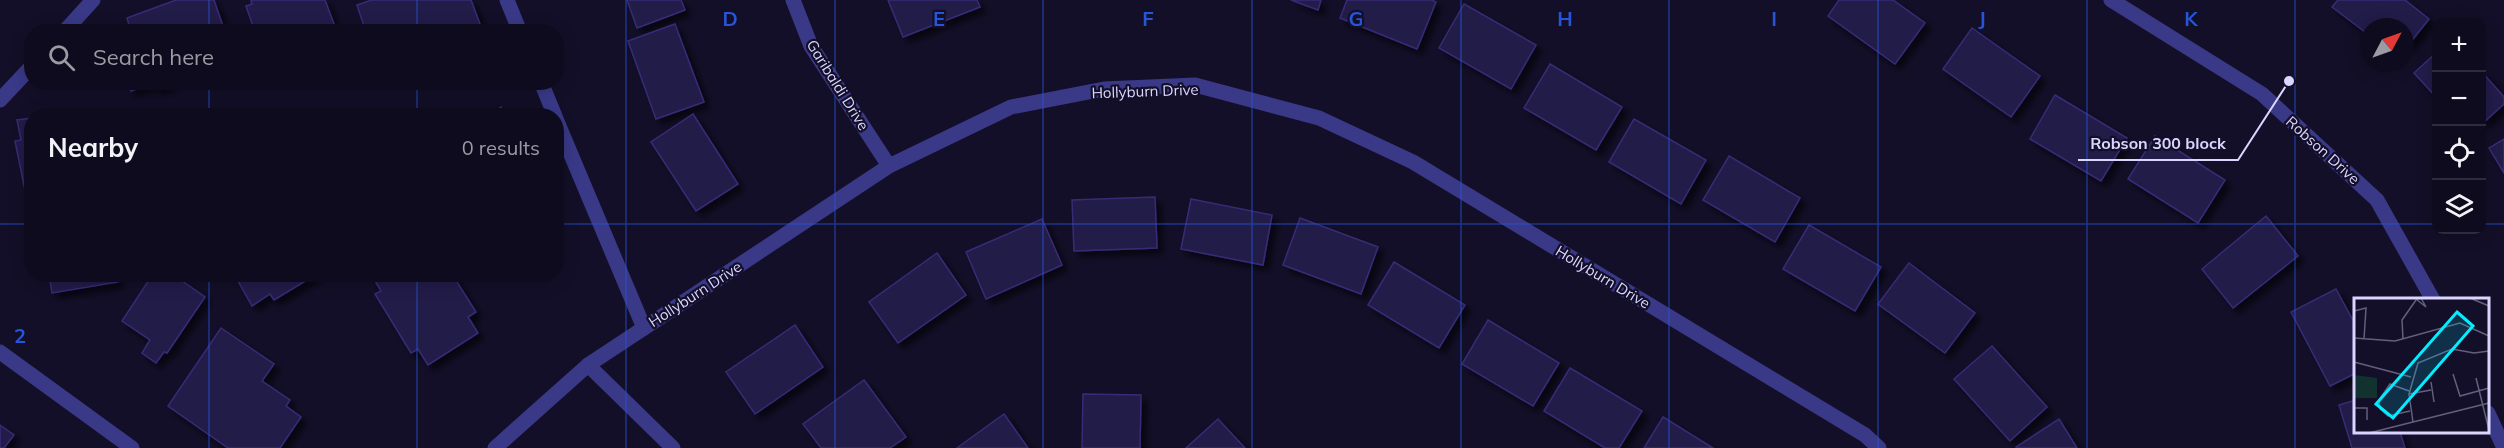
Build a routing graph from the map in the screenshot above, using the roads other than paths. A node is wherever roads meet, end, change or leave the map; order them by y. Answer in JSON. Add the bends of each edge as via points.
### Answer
{"nodes":[{"id":1,"x":93,"y":0,"type":"edge"},
{"id":2,"x":507,"y":0,"type":"edge"},
{"id":3,"x":793,"y":0,"type":"edge"},
{"id":4,"x":2111,"y":0,"type":"edge"},
{"id":5,"x":71,"y":24,"type":"edge"},
{"id":6,"x":517,"y":24,"type":"edge"},
{"id":7,"x":24,"y":74,"type":"edge"},
{"id":8,"x":544,"y":90,"type":"edge"},
{"id":9,"x":0,"y":100,"type":"edge"},
{"id":10,"x":552,"y":108,"type":"edge"},
{"id":11,"x":564,"y":136,"type":"edge"},
{"id":12,"x":890,"y":166,"type":"junction"},
{"id":13,"x":2432,"y":298,"type":"edge"},
{"id":14,"x":644,"y":328,"type":"junction"},
{"id":15,"x":0,"y":352,"type":"edge"},
{"id":16,"x":588,"y":365,"type":"junction"},
{"id":17,"x":2489,"y":417,"type":"edge"},
{"id":18,"x":132,"y":448,"type":"edge"},
{"id":19,"x":495,"y":448,"type":"edge"},
{"id":20,"x":673,"y":448,"type":"edge"},
{"id":21,"x":1879,"y":448,"type":"edge"},
{"id":22,"x":2504,"y":448,"type":"edge"}],
"edges":[{"from":1,"to":5,"type":"street"},
{"from":2,"to":6,"type":"street"},
{"from":3,"to":12,"type":"street","name":"Garibaldi Drive","via":[[811,46]]},
{"from":4,"to":13,"type":"street","name":"Robson Drive","via":[[2262,94],[2377,200]]},
{"from":7,"to":9,"type":"street"},
{"from":8,"to":10,"type":"street"},
{"from":11,"to":14,"type":"street"},
{"from":12,"to":14,"type":"street","name":"Hollyburn Drive"},
{"from":12,"to":21,"type":"street","name":"Hollyburn Drive","via":[[1011,107],[1104,89],[1195,85],[1318,118],[1413,162],[1865,435]]},
{"from":14,"to":16,"type":"street","name":"Hollyburn Drive"},
{"from":15,"to":18,"type":"street"},
{"from":16,"to":19,"type":"street","name":"Hollyburn Drive"},
{"from":16,"to":20,"type":"street"},
{"from":17,"to":22,"type":"street"}]}
